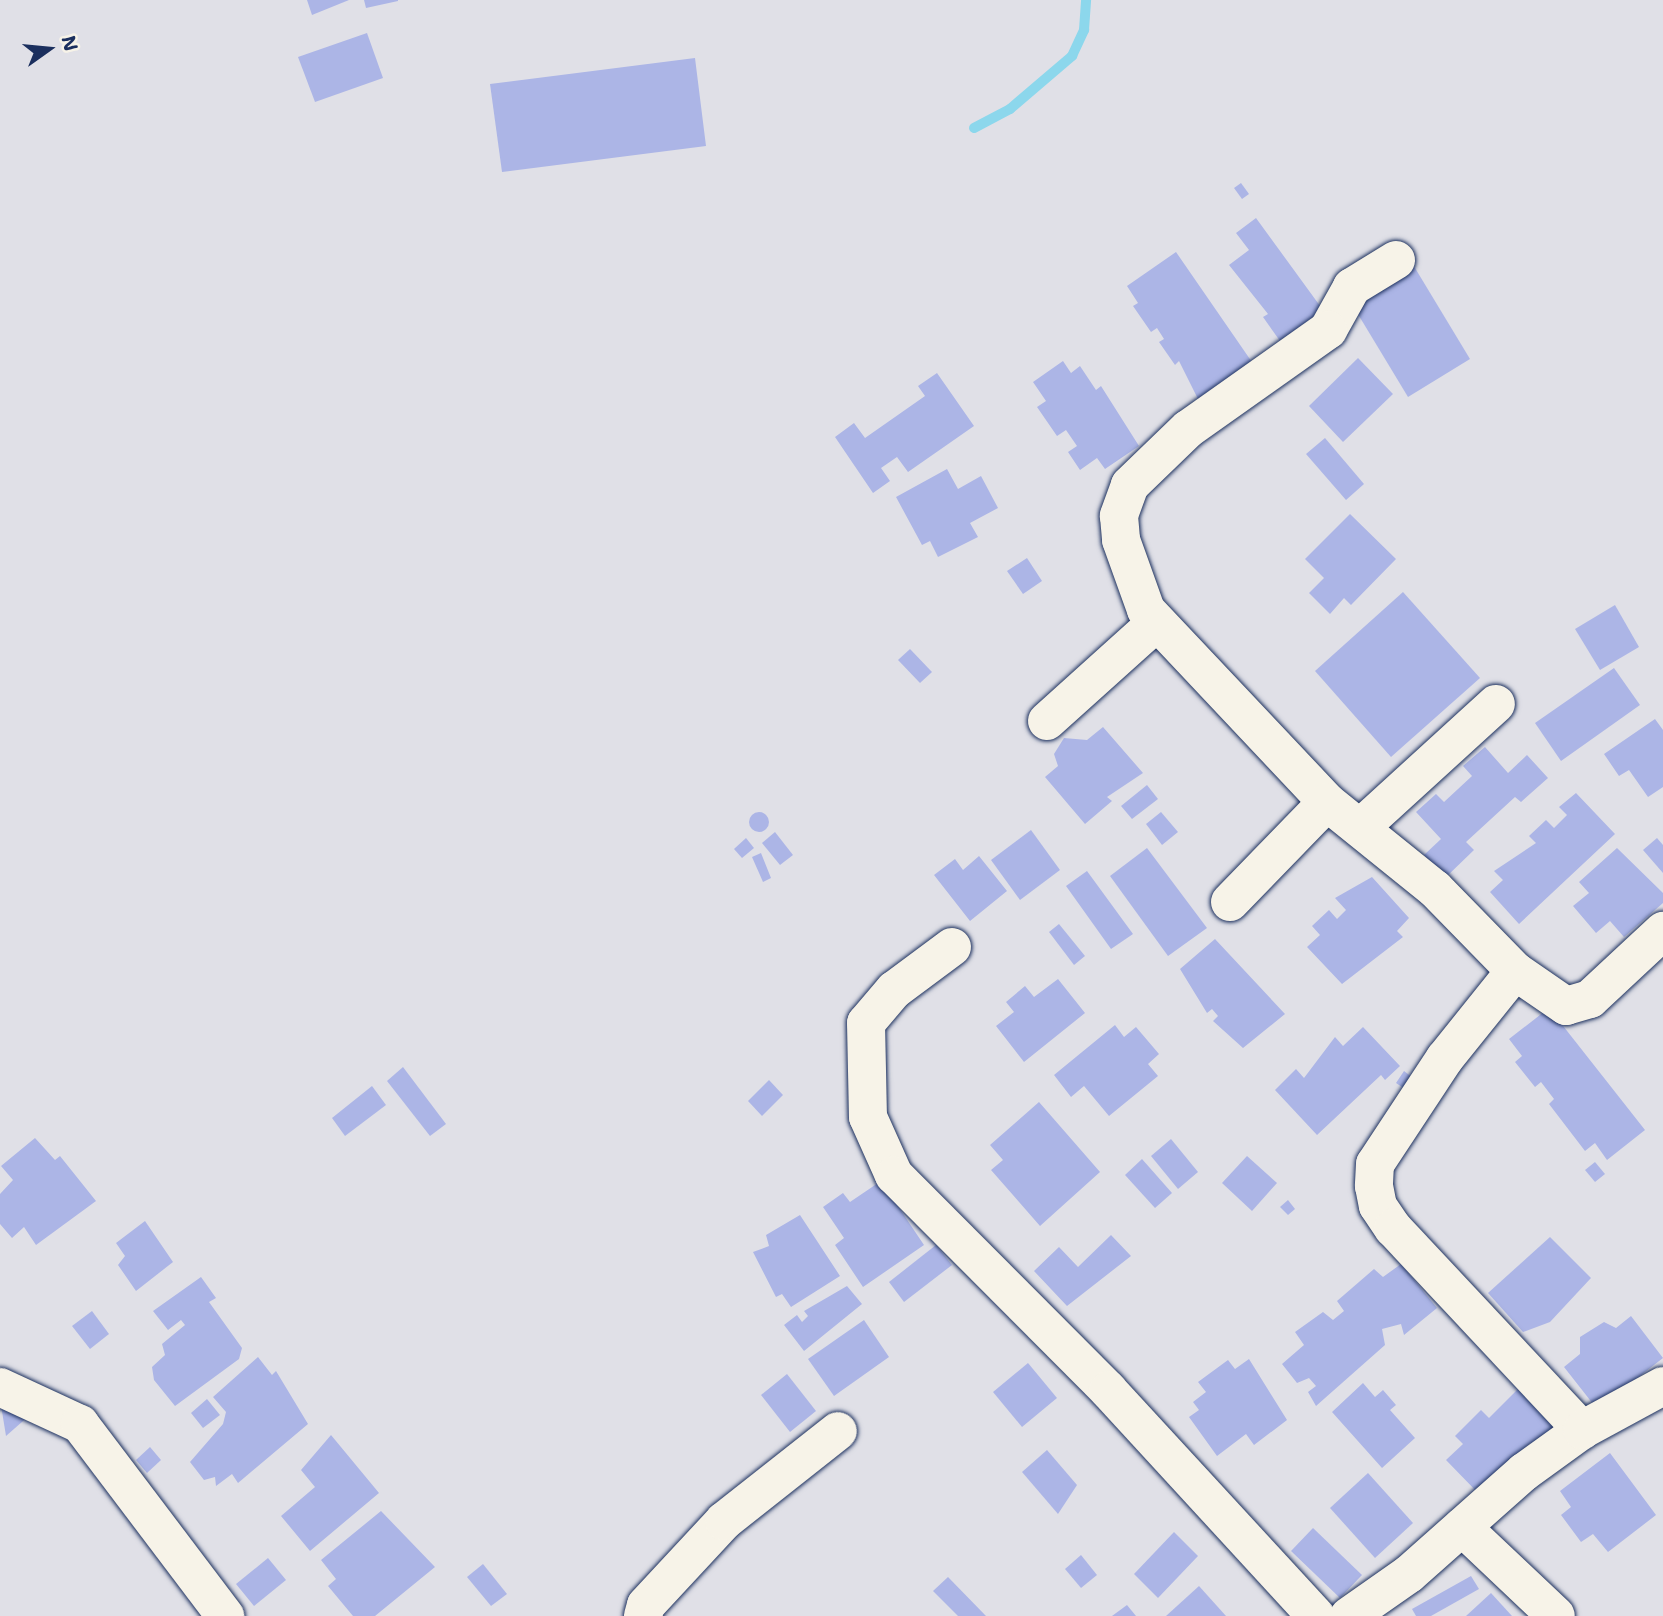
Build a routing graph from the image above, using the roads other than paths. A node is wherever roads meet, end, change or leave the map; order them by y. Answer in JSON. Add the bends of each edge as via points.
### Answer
{"nodes":[{"id":1,"x":1396,"y":260,"type":"dead end"},
{"id":2,"x":1156,"y":623,"type":"junction"},
{"id":3,"x":1496,"y":704,"type":"dead end"},
{"id":4,"x":1047,"y":721,"type":"dead end"},
{"id":5,"x":1327,"y":802,"type":"junction"},
{"id":6,"x":1360,"y":828,"type":"junction"},
{"id":7,"x":1230,"y":902,"type":"dead end"},
{"id":8,"x":1663,"y":931,"type":"edge"},
{"id":9,"x":952,"y":947,"type":"dead end"},
{"id":10,"x":1516,"y":971,"type":"junction"},
{"id":11,"x":1663,"y":1386,"type":"edge"},
{"id":12,"x":0,"y":1387,"type":"edge"},
{"id":13,"x":1582,"y":1430,"type":"junction"},
{"id":14,"x":838,"y":1431,"type":"dead end"},
{"id":15,"x":1462,"y":1527,"type":"junction"},
{"id":16,"x":225,"y":1616,"type":"edge"},
{"id":17,"x":643,"y":1616,"type":"edge"},
{"id":18,"x":1316,"y":1616,"type":"edge"},
{"id":19,"x":1349,"y":1616,"type":"edge"},
{"id":20,"x":1556,"y":1616,"type":"edge"}],
"edges":[{"from":1,"to":2,"type":"street","via":[[1352,287],[1328,330],[1188,429],[1130,485],[1119,516],[1121,540]]},
{"from":2,"to":4,"type":"street"},
{"from":2,"to":5,"type":"street"},
{"from":3,"to":6,"type":"street"},
{"from":5,"to":6,"type":"street"},
{"from":5,"to":7,"type":"street"},
{"from":6,"to":10,"type":"street","via":[[1435,889]]},
{"from":8,"to":10,"type":"street","via":[[1579,1006],[1566,1006]]},
{"from":9,"to":18,"type":"street","via":[[894,990],[866,1023],[868,1117],[894,1175],[1108,1390]]},
{"from":10,"to":13,"type":"street","via":[[1445,1058],[1375,1164],[1374,1186],[1378,1206],[1393,1228]]},
{"from":11,"to":13,"type":"street"},
{"from":12,"to":16,"type":"street","via":[[80,1424]]},
{"from":13,"to":15,"type":"street"},
{"from":14,"to":17,"type":"street","via":[[724,1521],[646,1605]]},
{"from":15,"to":19,"type":"street"},
{"from":15,"to":20,"type":"street"}]}
